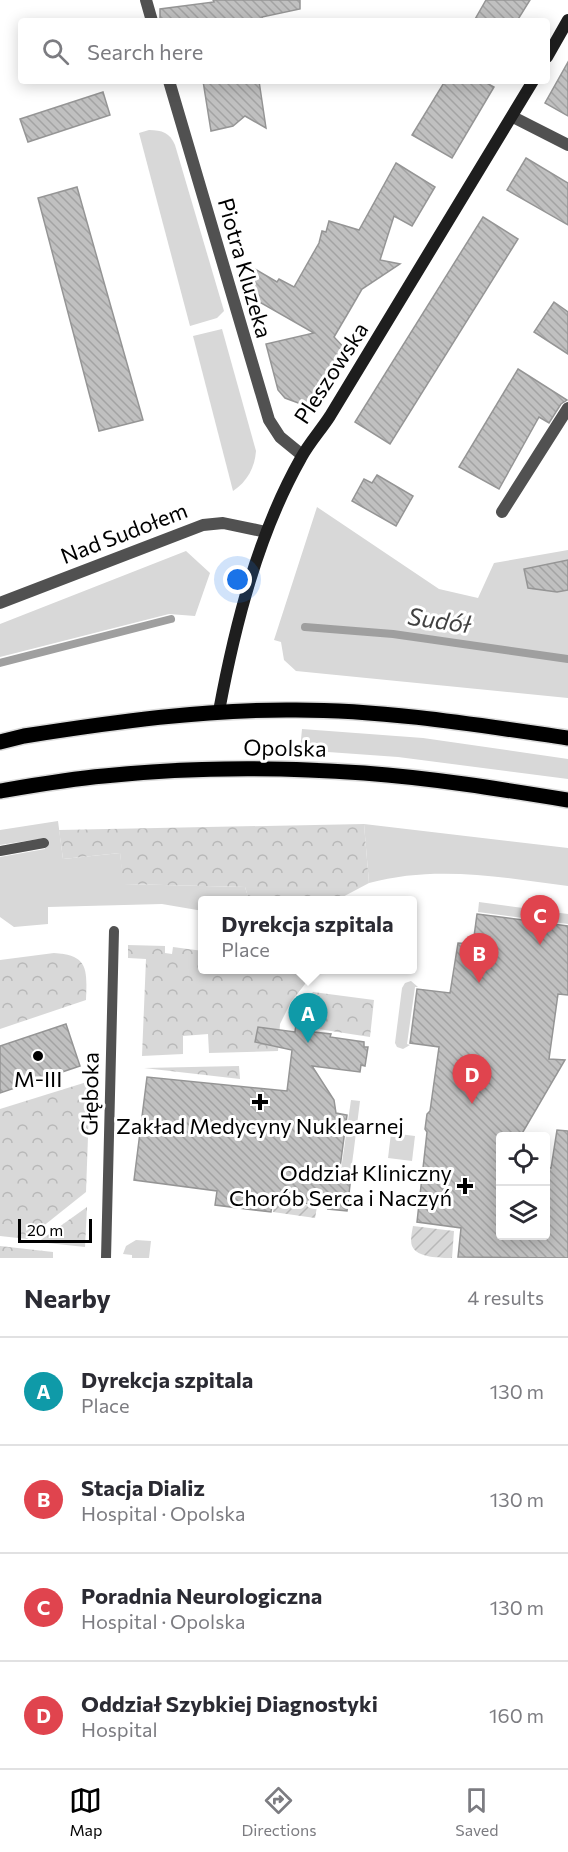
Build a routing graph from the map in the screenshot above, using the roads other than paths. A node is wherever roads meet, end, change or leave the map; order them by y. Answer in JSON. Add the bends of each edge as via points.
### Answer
{"nodes":[{"id":1,"x":146,"y":0,"type":"edge"},
{"id":2,"x":151,"y":18,"type":"edge"},
{"id":3,"x":568,"y":20,"type":"edge"},
{"id":4,"x":550,"y":52,"type":"edge"},
{"id":5,"x":170,"y":84,"type":"edge"},
{"id":6,"x":531,"y":84,"type":"edge"},
{"id":7,"x":513,"y":117,"type":"junction"},
{"id":8,"x":568,"y":145,"type":"edge"},
{"id":9,"x":568,"y":408,"type":"edge"},
{"id":10,"x":302,"y":455,"type":"junction"},
{"id":11,"x":502,"y":512,"type":"dead end"},
{"id":12,"x":266,"y":532,"type":"junction"},
{"id":13,"x":0,"y":603,"type":"edge"},
{"id":14,"x":219,"y":711,"type":"junction"},
{"id":15,"x":0,"y":736,"type":"edge"},
{"id":16,"x":24,"y":736,"type":"junction"},
{"id":17,"x":568,"y":738,"type":"edge"},
{"id":18,"x":0,"y":742,"type":"edge"},
{"id":19,"x":0,"y":791,"type":"edge"},
{"id":20,"x":568,"y":800,"type":"edge"},
{"id":21,"x":44,"y":843,"type":"dead end"},
{"id":22,"x":0,"y":851,"type":"edge"},
{"id":23,"x":114,"y":932,"type":"dead end"},
{"id":24,"x":106,"y":1258,"type":"edge"}],
"edges":[{"from":1,"to":2,"type":"street"},
{"from":3,"to":4,"type":"street"},
{"from":5,"to":10,"type":"street","name":"Piotra Kluzeka","via":[[269,420]]},
{"from":6,"to":7,"type":"street","name":"Pleszowska"},
{"from":7,"to":8,"type":"street"},
{"from":7,"to":10,"type":"street","name":"Pleszowska","via":[[330,416]]},
{"from":9,"to":11,"type":"street"},
{"from":10,"to":12,"type":"street","name":"Pleszowska"},
{"from":12,"to":13,"type":"street","name":"Nad Sudołem","via":[[223,523],[202,525]]},
{"from":12,"to":14,"type":"street","name":"Pleszowska"},
{"from":14,"to":16,"type":"main road","name":"Opolska","via":[[123,720]]},
{"from":14,"to":17,"type":"main road","name":"Opolska","via":[[367,713]]},
{"from":15,"to":16,"type":"main road","name":"Opolska"},
{"from":16,"to":18,"type":"main road","name":"Opolska"},
{"from":19,"to":20,"type":"main road","name":"Opolska","via":[[147,772],[269,769],[367,773]]},
{"from":21,"to":22,"type":"lane"},
{"from":23,"to":24,"type":"lane","name":"Głęboka"}]}
